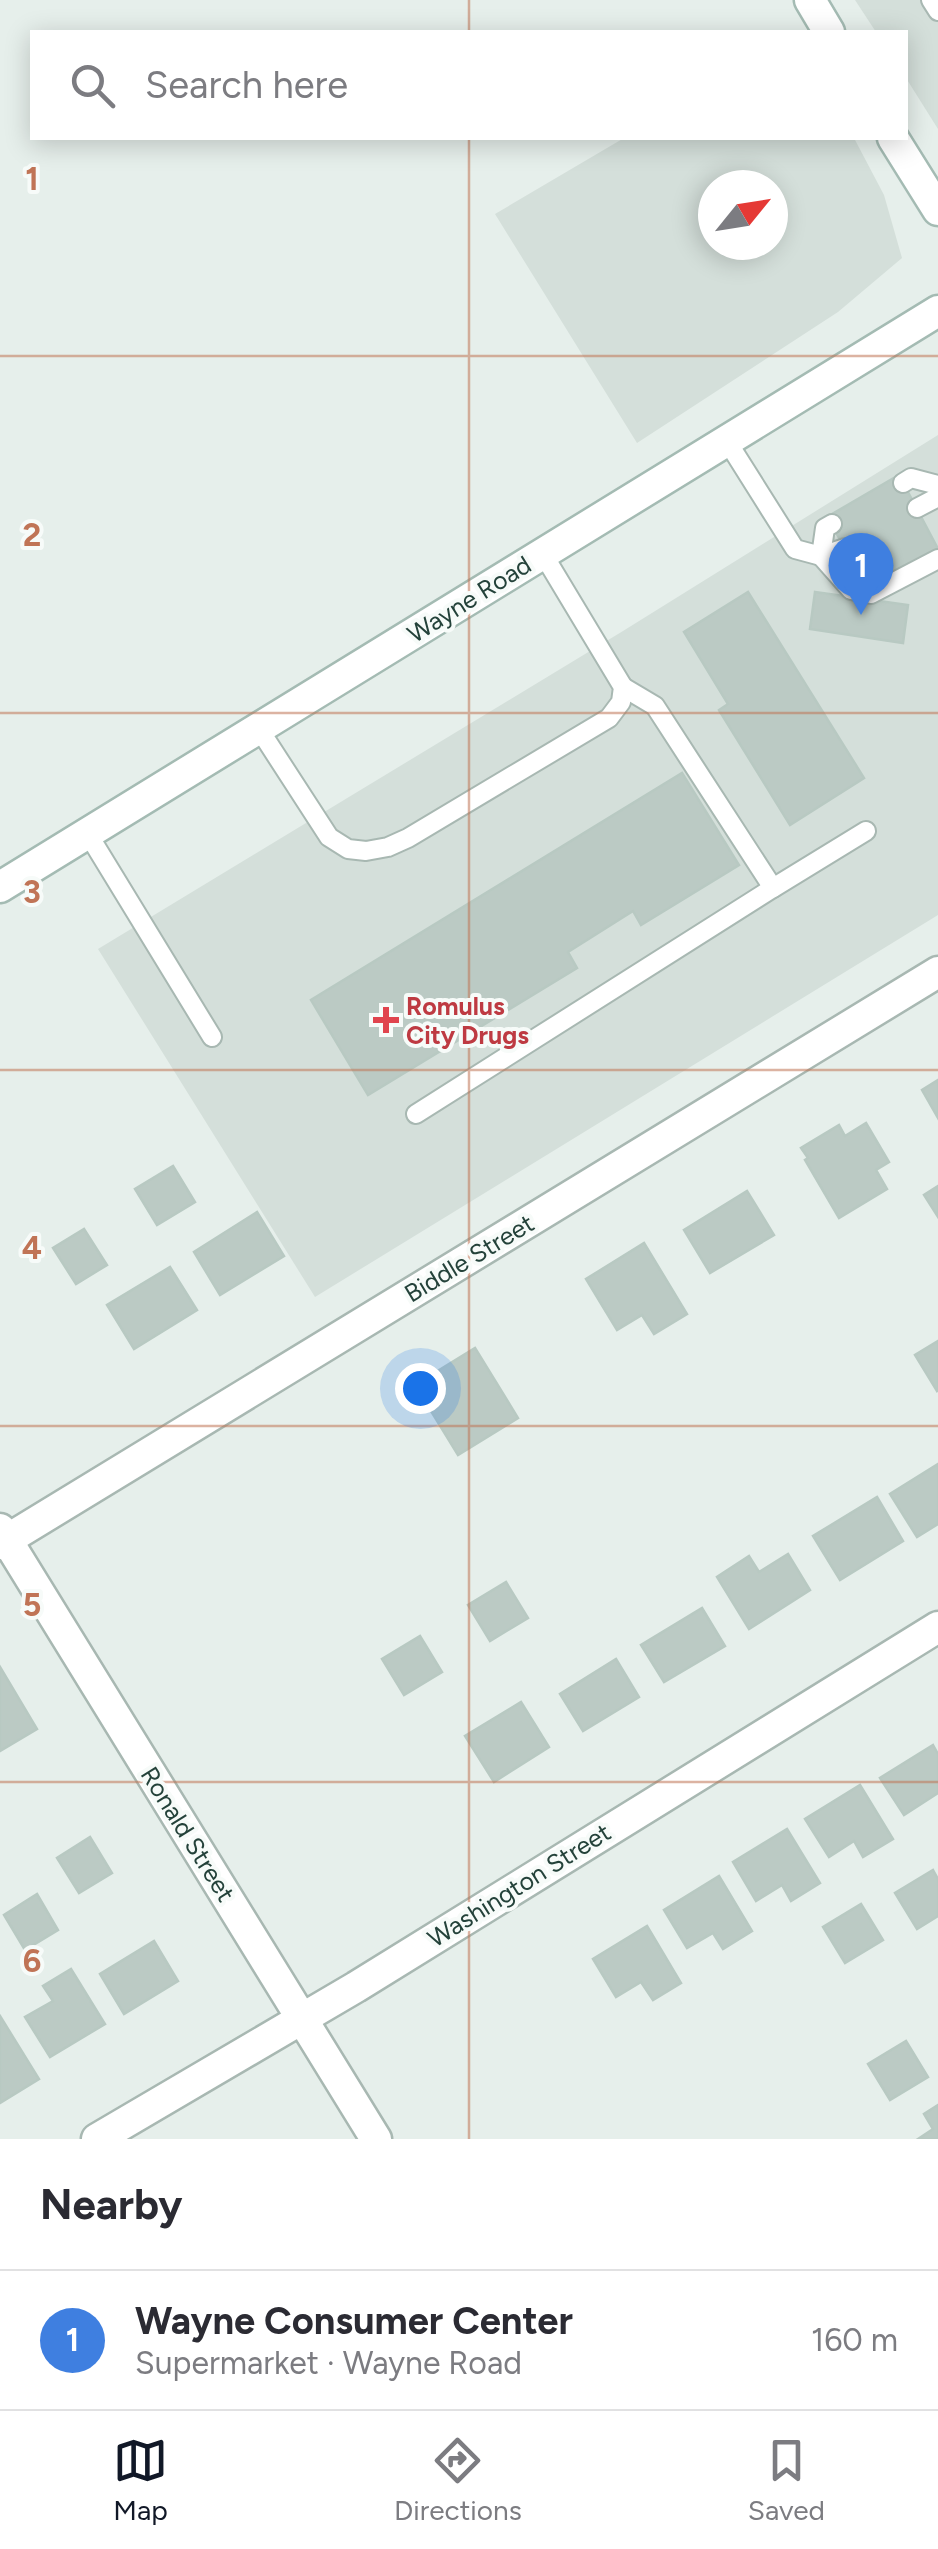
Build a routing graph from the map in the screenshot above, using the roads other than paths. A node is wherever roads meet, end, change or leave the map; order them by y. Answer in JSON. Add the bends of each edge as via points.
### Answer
{"nodes":[{"id":1,"x":810,"y":0,"type":"edge"},
{"id":2,"x":931,"y":0,"type":"edge"},
{"id":3,"x":938,"y":11,"type":"edge"},
{"id":4,"x":829,"y":30,"type":"edge"},
{"id":5,"x":895,"y":140,"type":"edge"},
{"id":6,"x":938,"y":210,"type":"edge"},
{"id":7,"x":938,"y":311,"type":"edge"},
{"id":8,"x":727,"y":441,"type":"junction"},
{"id":9,"x":903,"y":484,"type":"dead end"},
{"id":10,"x":938,"y":485,"type":"edge"},
{"id":11,"x":938,"y":497,"type":"edge"},
{"id":12,"x":917,"y":508,"type":"dead end"},
{"id":13,"x":832,"y":524,"type":"dead end"},
{"id":14,"x":846,"y":548,"type":"dead end"},
{"id":15,"x":543,"y":554,"type":"junction"},
{"id":16,"x":821,"y":556,"type":"junction"},
{"id":17,"x":938,"y":559,"type":"edge"},
{"id":18,"x":623,"y":687,"type":"junction"},
{"id":19,"x":259,"y":729,"type":"junction"},
{"id":20,"x":866,"y":831,"type":"dead end"},
{"id":21,"x":88,"y":834,"type":"junction"},
{"id":22,"x":0,"y":888,"type":"edge"},
{"id":23,"x":773,"y":888,"type":"junction"},
{"id":24,"x":938,"y":972,"type":"edge"},
{"id":25,"x":212,"y":1037,"type":"dead end"},
{"id":26,"x":416,"y":1114,"type":"dead end"},
{"id":27,"x":2,"y":1538,"type":"edge"},
{"id":28,"x":938,"y":1627,"type":"edge"},
{"id":29,"x":300,"y":2018,"type":"junction"},
{"id":30,"x":97,"y":2139,"type":"edge"},
{"id":31,"x":376,"y":2139,"type":"edge"}],
"edges":[{"from":1,"to":4,"type":"street"},
{"from":2,"to":3,"type":"lane"},
{"from":5,"to":6,"type":"street"},
{"from":7,"to":8,"type":"street","name":"Wayne Road"},
{"from":8,"to":15,"type":"street","name":"Wayne Road"},
{"from":8,"to":16,"type":"lane","via":[[794,549]]},
{"from":9,"to":10,"type":"lane","via":[[911,478]]},
{"from":11,"to":12,"type":"lane"},
{"from":13,"to":16,"type":"lane","via":[[825,528]]},
{"from":14,"to":16,"type":"lane"},
{"from":15,"to":18,"type":"lane"},
{"from":15,"to":19,"type":"street","name":"Wayne Road"},
{"from":16,"to":17,"type":"lane","via":[[851,590],[871,594]]},
{"from":18,"to":19,"type":"lane","via":[[609,718],[408,838],[366,850],[330,838]]},
{"from":18,"to":23,"type":"lane","via":[[655,706]]},
{"from":19,"to":21,"type":"street","name":"Wayne Road"},
{"from":20,"to":23,"type":"lane"},
{"from":21,"to":22,"type":"street","name":"Wayne Road"},
{"from":21,"to":25,"type":"lane"},
{"from":23,"to":26,"type":"lane"},
{"from":24,"to":27,"type":"street","name":"Biddle Street"},
{"from":27,"to":29,"type":"street","name":"Ronald Street"},
{"from":28,"to":29,"type":"street","name":"Washington Street"},
{"from":29,"to":30,"type":"street","name":"Washington Street"},
{"from":29,"to":31,"type":"street","name":"Ronald Street"}]}
